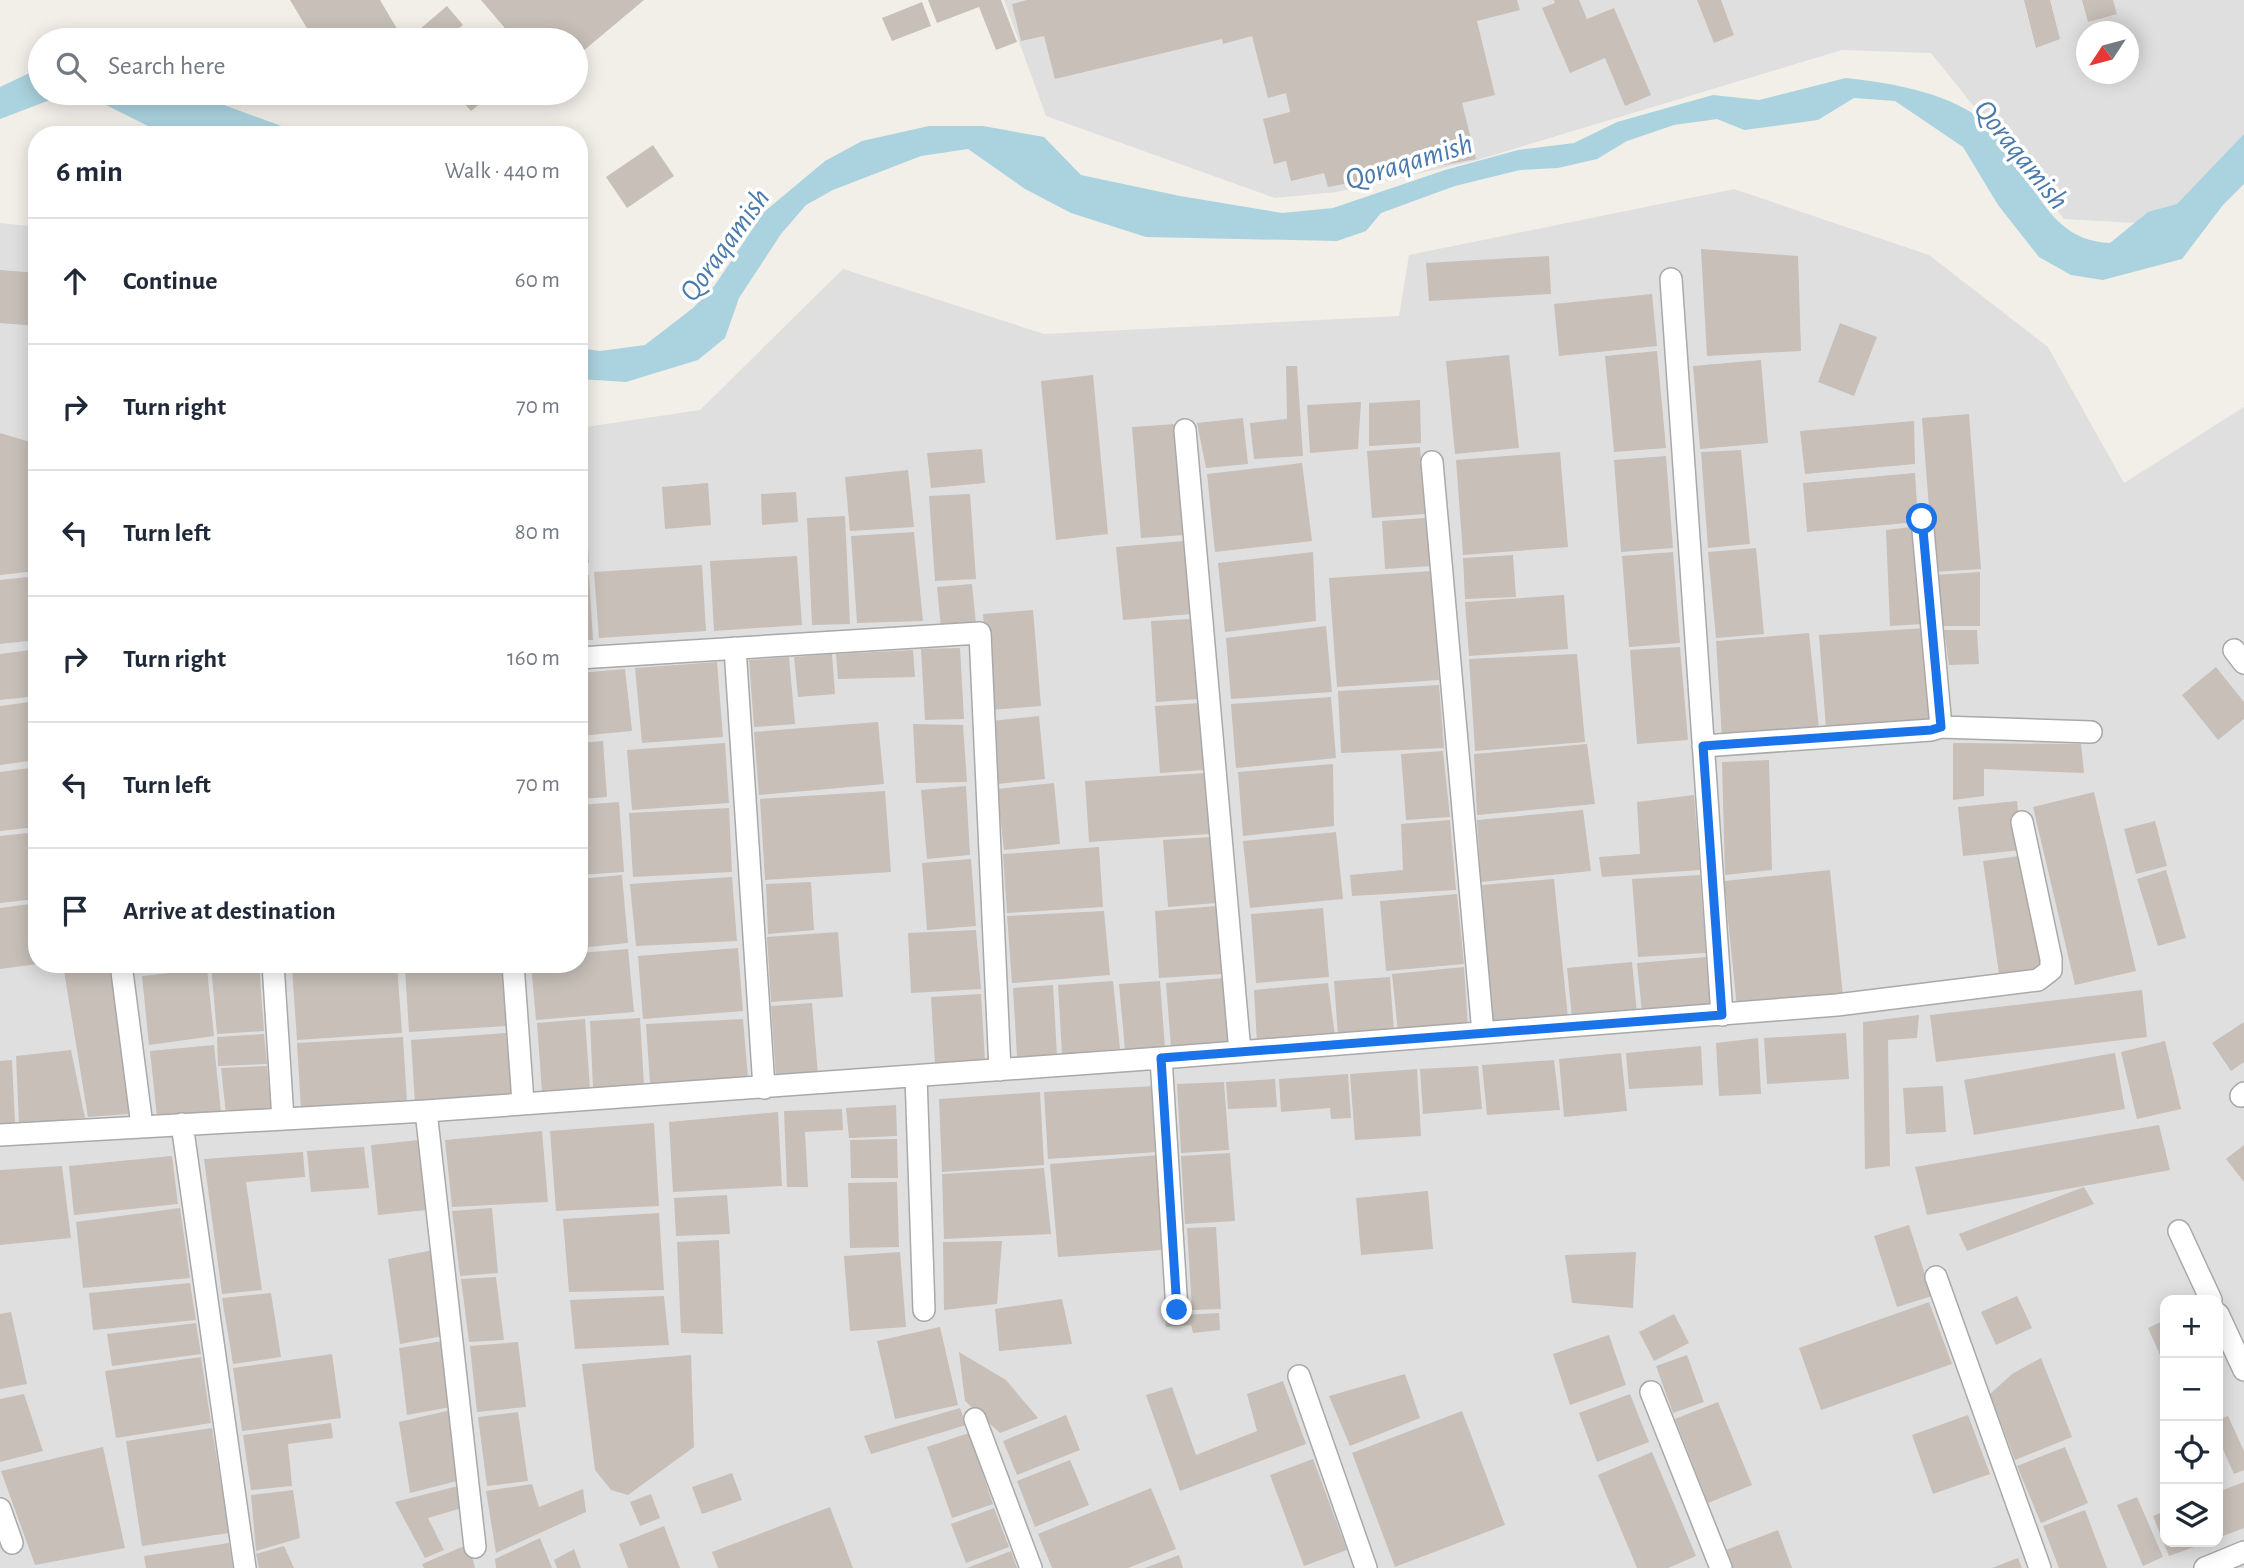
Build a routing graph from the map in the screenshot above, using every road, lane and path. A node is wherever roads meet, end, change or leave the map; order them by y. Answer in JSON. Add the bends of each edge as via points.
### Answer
{"nodes":[{"id":1,"x":1671,"y":279,"type":"dead end"},
{"id":2,"x":1185,"y":430,"type":"dead end"},
{"id":3,"x":1432,"y":462,"type":"dead end"},
{"id":4,"x":1922,"y":519,"type":"dead end"},
{"id":5,"x":735,"y":648,"type":"junction"},
{"id":6,"x":588,"y":657,"type":"edge"},
{"id":7,"x":1941,"y":727,"type":"junction"},
{"id":8,"x":2091,"y":732,"type":"dead end"},
{"id":9,"x":1703,"y":746,"type":"junction"},
{"id":10,"x":2022,"y":822,"type":"dead end"},
{"id":11,"x":122,"y":973,"type":"edge"},
{"id":12,"x":274,"y":973,"type":"edge"},
{"id":13,"x":514,"y":973,"type":"edge"},
{"id":14,"x":1722,"y":1015,"type":"junction"},
{"id":15,"x":1483,"y":1032,"type":"junction"},
{"id":16,"x":1240,"y":1052,"type":"junction"},
{"id":17,"x":1161,"y":1058,"type":"junction"},
{"id":18,"x":1000,"y":1070,"type":"junction"},
{"id":19,"x":916,"y":1076,"type":"junction"},
{"id":20,"x":764,"y":1088,"type":"junction"},
{"id":21,"x":523,"y":1102,"type":"junction"},
{"id":22,"x":426,"y":1111,"type":"junction"},
{"id":23,"x":283,"y":1119,"type":"junction"},
{"id":24,"x":182,"y":1124,"type":"junction"},
{"id":25,"x":142,"y":1126,"type":"junction"},
{"id":26,"x":0,"y":1135,"type":"edge"},
{"id":27,"x":2179,"y":1231,"type":"dead end"},
{"id":28,"x":1936,"y":1277,"type":"dead end"},
{"id":29,"x":2209,"y":1295,"type":"edge"},
{"id":30,"x":924,"y":1310,"type":"dead end"},
{"id":31,"x":1177,"y":1310,"type":"dead end"},
{"id":32,"x":2223,"y":1325,"type":"edge"},
{"id":33,"x":2244,"y":1370,"type":"edge"},
{"id":34,"x":1299,"y":1376,"type":"dead end"},
{"id":35,"x":1651,"y":1392,"type":"dead end"},
{"id":36,"x":975,"y":1419,"type":"dead end"},
{"id":37,"x":0,"y":1509,"type":"edge"},
{"id":38,"x":12,"y":1543,"type":"dead end"},
{"id":39,"x":475,"y":1547,"type":"dead end"},
{"id":40,"x":2244,"y":1552,"type":"edge"},
{"id":41,"x":245,"y":1568,"type":"edge"},
{"id":42,"x":1031,"y":1568,"type":"edge"},
{"id":43,"x":1366,"y":1568,"type":"edge"},
{"id":44,"x":1721,"y":1568,"type":"edge"},
{"id":45,"x":2040,"y":1568,"type":"edge"},
{"id":46,"x":2205,"y":1568,"type":"edge"}],
"edges":[{"from":1,"to":9,"type":"street"},
{"from":2,"to":16,"type":"street"},
{"from":3,"to":15,"type":"street"},
{"from":4,"to":7,"type":"street"},
{"from":5,"to":6,"type":"street"},
{"from":5,"to":18,"type":"street","via":[[980,633]]},
{"from":5,"to":20,"type":"street"},
{"from":7,"to":8,"type":"street"},
{"from":7,"to":9,"type":"street"},
{"from":9,"to":14,"type":"street"},
{"from":10,"to":14,"type":"street","via":[[2051,959],[2051,971],[2038,980]]},
{"from":11,"to":25,"type":"street"},
{"from":12,"to":23,"type":"street"},
{"from":13,"to":21,"type":"street"},
{"from":14,"to":15,"type":"street"},
{"from":15,"to":16,"type":"street"},
{"from":16,"to":17,"type":"street"},
{"from":17,"to":18,"type":"street"},
{"from":17,"to":31,"type":"street"},
{"from":18,"to":19,"type":"street"},
{"from":19,"to":20,"type":"street"},
{"from":19,"to":30,"type":"street"},
{"from":20,"to":21,"type":"street"},
{"from":21,"to":22,"type":"street"},
{"from":22,"to":23,"type":"street"},
{"from":22,"to":39,"type":"street"},
{"from":23,"to":24,"type":"street"},
{"from":24,"to":25,"type":"street"},
{"from":24,"to":41,"type":"street"},
{"from":25,"to":26,"type":"street"},
{"from":27,"to":29,"type":"street"},
{"from":28,"to":45,"type":"street"},
{"from":32,"to":33,"type":"street"},
{"from":34,"to":43,"type":"street"},
{"from":35,"to":44,"type":"street"},
{"from":36,"to":42,"type":"street"},
{"from":37,"to":38,"type":"street"},
{"from":40,"to":46,"type":"street"}]}
